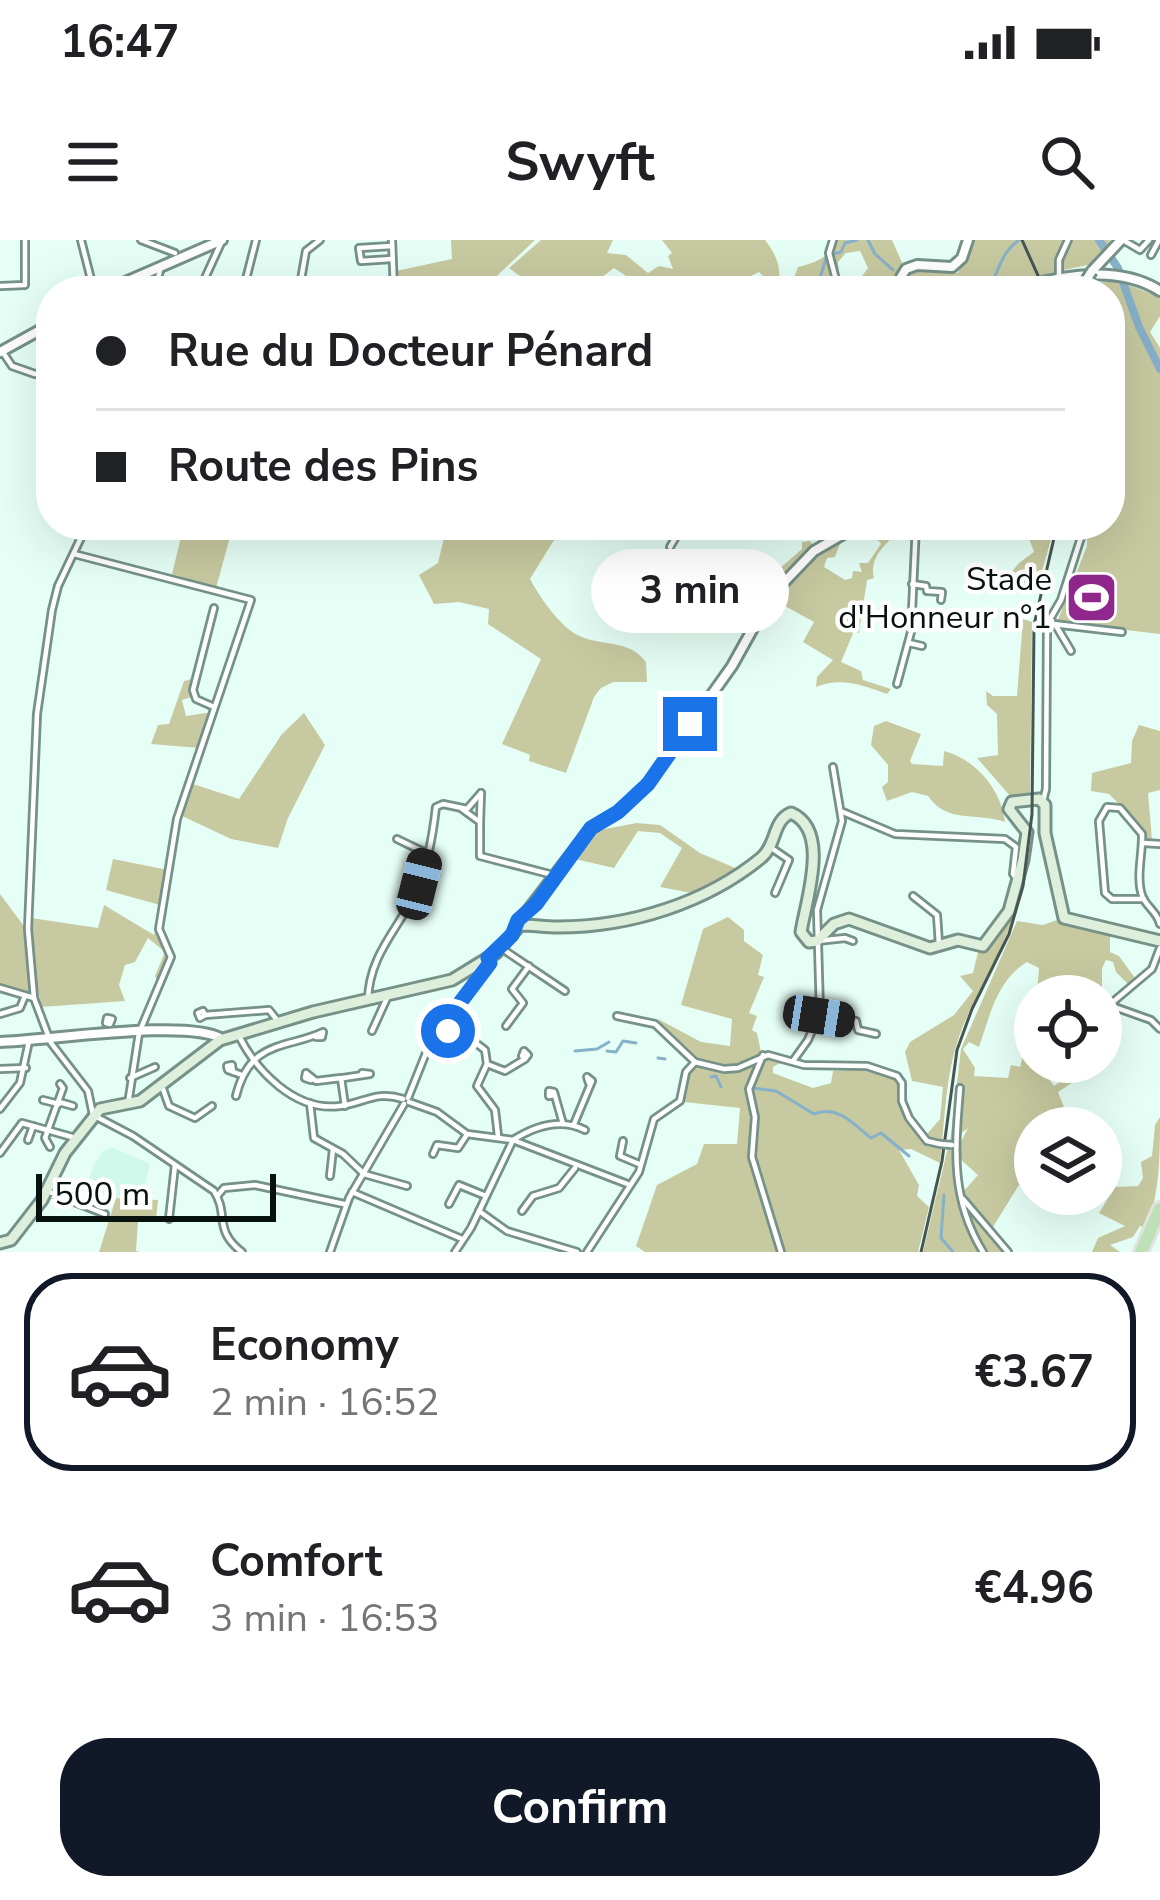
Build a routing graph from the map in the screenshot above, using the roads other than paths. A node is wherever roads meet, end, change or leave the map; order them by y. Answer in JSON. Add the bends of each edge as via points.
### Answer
{"nodes":[{"id":1,"x":25,"y":240,"type":"edge"},
{"id":2,"x":81,"y":240,"type":"edge"},
{"id":3,"x":141,"y":240,"type":"edge"},
{"id":4,"x":178,"y":240,"type":"edge"},
{"id":5,"x":222,"y":240,"type":"edge"},
{"id":6,"x":256,"y":240,"type":"edge"},
{"id":7,"x":320,"y":240,"type":"edge"},
{"id":8,"x":833,"y":240,"type":"edge"},
{"id":9,"x":968,"y":240,"type":"edge"},
{"id":10,"x":1067,"y":240,"type":"edge"},
{"id":11,"x":1122,"y":240,"type":"edge"},
{"id":12,"x":1149,"y":240,"type":"edge"},
{"id":13,"x":1160,"y":241,"type":"edge"},
{"id":14,"x":392,"y":243,"type":"edge"},
{"id":15,"x":176,"y":255,"type":"junction"},
{"id":16,"x":1150,"y":255,"type":"dead end"},
{"id":17,"x":392,"y":260,"type":"junction"},
{"id":18,"x":161,"y":264,"type":"junction"},
{"id":19,"x":1095,"y":270,"type":"junction"},
{"id":20,"x":1063,"y":272,"type":"junction"},
{"id":21,"x":90,"y":276,"type":"edge"},
{"id":22,"x":136,"y":276,"type":"edge"},
{"id":23,"x":158,"y":276,"type":"edge"},
{"id":24,"x":206,"y":276,"type":"edge"},
{"id":25,"x":247,"y":276,"type":"edge"},
{"id":26,"x":302,"y":276,"type":"edge"},
{"id":27,"x":393,"y":276,"type":"edge"},
{"id":28,"x":835,"y":276,"type":"edge"},
{"id":29,"x":903,"y":276,"type":"edge"},
{"id":30,"x":1052,"y":276,"type":"edge"},
{"id":31,"x":1069,"y":276,"type":"edge"},
{"id":32,"x":1090,"y":276,"type":"edge"},
{"id":33,"x":1119,"y":276,"type":"edge"},
{"id":34,"x":1125,"y":278,"type":"edge"},
{"id":35,"x":0,"y":286,"type":"edge"},
{"id":36,"x":1160,"y":291,"type":"edge"},
{"id":37,"x":36,"y":332,"type":"edge"},
{"id":38,"x":1,"y":352,"type":"edge"},
{"id":39,"x":34,"y":374,"type":"dead end"},
{"id":40,"x":80,"y":540,"type":"edge"},
{"id":41,"x":674,"y":540,"type":"edge"},
{"id":42,"x":833,"y":540,"type":"edge"},
{"id":43,"x":915,"y":540,"type":"edge"},
{"id":44,"x":1080,"y":540,"type":"edge"},
{"id":45,"x":670,"y":547,"type":"dead end"},
{"id":46,"x":74,"y":554,"type":"junction"},
{"id":47,"x":912,"y":584,"type":"junction"},
{"id":48,"x":941,"y":600,"type":"dead end"},
{"id":49,"x":214,"y":608,"type":"dead end"},
{"id":50,"x":1051,"y":624,"type":"junction"},
{"id":51,"x":1123,"y":632,"type":"dead end"},
{"id":52,"x":909,"y":643,"type":"junction"},
{"id":53,"x":922,"y":646,"type":"dead end"},
{"id":54,"x":1071,"y":651,"type":"dead end"},
{"id":55,"x":897,"y":684,"type":"dead end"},
{"id":56,"x":214,"y":707,"type":"junction"},
{"id":57,"x":833,"y":767,"type":"dead end"},
{"id":58,"x":1042,"y":801,"type":"junction"},
{"id":59,"x":462,"y":809,"type":"junction"},
{"id":60,"x":843,"y":812,"type":"junction"},
{"id":61,"x":480,"y":822,"type":"junction"},
{"id":62,"x":397,"y":839,"type":"dead end"},
{"id":63,"x":1142,"y":843,"type":"junction"},
{"id":64,"x":1160,"y":844,"type":"edge"},
{"id":65,"x":770,"y":847,"type":"junction"},
{"id":66,"x":426,"y":853,"type":"junction"},
{"id":67,"x":554,"y":876,"type":"junction"},
{"id":68,"x":1017,"y":879,"type":"junction"},
{"id":69,"x":775,"y":893,"type":"dead end"},
{"id":70,"x":913,"y":896,"type":"dead end"},
{"id":71,"x":1144,"y":899,"type":"junction"},
{"id":72,"x":1160,"y":924,"type":"edge"},
{"id":73,"x":516,"y":930,"type":"junction"},
{"id":74,"x":818,"y":941,"type":"junction"},
{"id":75,"x":854,"y":941,"type":"dead end"},
{"id":76,"x":1160,"y":943,"type":"edge"},
{"id":77,"x":939,"y":946,"type":"junction"},
{"id":78,"x":488,"y":958,"type":"junction"},
{"id":79,"x":529,"y":966,"type":"junction"},
{"id":80,"x":1158,"y":971,"type":"edge"},
{"id":81,"x":0,"y":988,"type":"edge"},
{"id":82,"x":565,"y":991,"type":"dead end"},
{"id":83,"x":388,"y":996,"type":"junction"},
{"id":84,"x":1122,"y":996,"type":"edge"},
{"id":85,"x":30,"y":997,"type":"junction"},
{"id":86,"x":368,"y":1000,"type":"junction"},
{"id":87,"x":1122,"y":1010,"type":"edge"},
{"id":88,"x":0,"y":1014,"type":"edge"},
{"id":89,"x":205,"y":1016,"type":"dead end"},
{"id":90,"x":617,"y":1016,"type":"dead end"},
{"id":91,"x":819,"y":1016,"type":"junction"},
{"id":92,"x":278,"y":1023,"type":"junction"},
{"id":93,"x":506,"y":1026,"type":"dead end"},
{"id":94,"x":1160,"y":1029,"type":"edge"},
{"id":95,"x":372,"y":1031,"type":"dead end"},
{"id":96,"x":438,"y":1032,"type":"junction"},
{"id":97,"x":139,"y":1033,"type":"junction"},
{"id":98,"x":238,"y":1034,"type":"junction"},
{"id":99,"x":876,"y":1034,"type":"dead end"},
{"id":100,"x":316,"y":1037,"type":"dead end"},
{"id":101,"x":49,"y":1040,"type":"junction"},
{"id":102,"x":218,"y":1041,"type":"junction"},
{"id":103,"x":0,"y":1042,"type":"edge"},
{"id":104,"x":29,"y":1042,"type":"junction"},
{"id":105,"x":763,"y":1055,"type":"junction"},
{"id":106,"x":254,"y":1059,"type":"junction"},
{"id":107,"x":525,"y":1059,"type":"dead end"},
{"id":108,"x":793,"y":1061,"type":"junction"},
{"id":109,"x":694,"y":1062,"type":"junction"},
{"id":110,"x":487,"y":1064,"type":"junction"},
{"id":111,"x":155,"y":1067,"type":"dead end"},
{"id":112,"x":26,"y":1068,"type":"junction"},
{"id":113,"x":0,"y":1069,"type":"edge"},
{"id":114,"x":232,"y":1072,"type":"dead end"},
{"id":115,"x":362,"y":1073,"type":"dead end"},
{"id":116,"x":242,"y":1075,"type":"junction"},
{"id":117,"x":130,"y":1078,"type":"junction"},
{"id":118,"x":341,"y":1078,"type":"junction"},
{"id":119,"x":311,"y":1080,"type":"dead end"},
{"id":120,"x":589,"y":1083,"type":"dead end"},
{"id":121,"x":60,"y":1084,"type":"dead end"},
{"id":122,"x":162,"y":1086,"type":"junction"},
{"id":123,"x":960,"y":1088,"type":"dead end"},
{"id":124,"x":554,"y":1095,"type":"dead end"},
{"id":125,"x":236,"y":1096,"type":"dead end"},
{"id":126,"x":44,"y":1100,"type":"dead end"},
{"id":127,"x":406,"y":1101,"type":"junction"},
{"id":128,"x":59,"y":1103,"type":"junction"},
{"id":129,"x":310,"y":1103,"type":"junction"},
{"id":130,"x":128,"y":1104,"type":"junction"},
{"id":131,"x":74,"y":1106,"type":"dead end"},
{"id":132,"x":212,"y":1106,"type":"dead end"},
{"id":133,"x":345,"y":1106,"type":"junction"},
{"id":134,"x":0,"y":1109,"type":"edge"},
{"id":135,"x":93,"y":1115,"type":"junction"},
{"id":136,"x":562,"y":1124,"type":"junction"},
{"id":137,"x":574,"y":1124,"type":"junction"},
{"id":138,"x":33,"y":1126,"type":"junction"},
{"id":139,"x":47,"y":1130,"type":"junction"},
{"id":140,"x":585,"y":1130,"type":"dead end"},
{"id":141,"x":467,"y":1134,"type":"junction"},
{"id":142,"x":497,"y":1136,"type":"junction"},
{"id":143,"x":75,"y":1138,"type":"junction"},
{"id":144,"x":28,"y":1140,"type":"dead end"},
{"id":145,"x":513,"y":1140,"type":"junction"},
{"id":146,"x":623,"y":1141,"type":"dead end"},
{"id":147,"x":954,"y":1146,"type":"junction"},
{"id":148,"x":50,"y":1147,"type":"dead end"},
{"id":149,"x":333,"y":1149,"type":"junction"},
{"id":150,"x":0,"y":1153,"type":"edge"},
{"id":151,"x":433,"y":1154,"type":"dead end"},
{"id":152,"x":175,"y":1164,"type":"junction"},
{"id":153,"x":641,"y":1165,"type":"junction"},
{"id":154,"x":576,"y":1166,"type":"junction"},
{"id":155,"x":364,"y":1174,"type":"junction"},
{"id":156,"x":330,"y":1176,"type":"dead end"},
{"id":157,"x":630,"y":1185,"type":"junction"},
{"id":158,"x":407,"y":1186,"type":"dead end"},
{"id":159,"x":47,"y":1191,"type":"junction"},
{"id":160,"x":352,"y":1192,"type":"junction"},
{"id":161,"x":960,"y":1194,"type":"junction"},
{"id":162,"x":218,"y":1195,"type":"junction"},
{"id":163,"x":486,"y":1196,"type":"junction"},
{"id":164,"x":346,"y":1204,"type":"junction"},
{"id":165,"x":448,"y":1204,"type":"dead end"},
{"id":166,"x":1160,"y":1209,"type":"edge"},
{"id":167,"x":479,"y":1211,"type":"junction"},
{"id":168,"x":522,"y":1211,"type":"dead end"},
{"id":169,"x":105,"y":1214,"type":"dead end"},
{"id":170,"x":169,"y":1219,"type":"dead end"},
{"id":171,"x":463,"y":1240,"type":"junction"},
{"id":172,"x":5,"y":1246,"type":"edge"},
{"id":173,"x":242,"y":1252,"type":"edge"},
{"id":174,"x":330,"y":1252,"type":"edge"},
{"id":175,"x":454,"y":1252,"type":"edge"},
{"id":176,"x":577,"y":1252,"type":"edge"},
{"id":177,"x":587,"y":1252,"type":"edge"},
{"id":178,"x":782,"y":1252,"type":"edge"},
{"id":179,"x":983,"y":1252,"type":"edge"},
{"id":180,"x":1008,"y":1252,"type":"edge"},
{"id":181,"x":1141,"y":1252,"type":"edge"}],
"edges":[{"from":1,"to":35,"type":"street","via":[[25,285]]},
{"from":2,"to":21,"type":"street"},
{"from":3,"to":15,"type":"street"},
{"from":4,"to":15,"type":"street"},
{"from":5,"to":15,"type":"street"},
{"from":5,"to":24,"type":"street"},
{"from":6,"to":25,"type":"street"},
{"from":7,"to":26,"type":"street","via":[[306,251]]},
{"from":8,"to":28,"type":"street"},
{"from":9,"to":29,"type":"street","via":[[952,267],[908,267]]},
{"from":10,"to":20,"type":"street"},
{"from":11,"to":12,"type":"street","via":[[1140,250]]},
{"from":11,"to":19,"type":"street"},
{"from":13,"to":16,"type":"street"},
{"from":14,"to":17,"type":"street"},
{"from":14,"to":17,"type":"street","via":[[359,248],[361,261]]},
{"from":15,"to":18,"type":"street"},
{"from":17,"to":27,"type":"street"},
{"from":18,"to":22,"type":"street"},
{"from":18,"to":23,"type":"street"},
{"from":19,"to":20,"type":"street"},
{"from":19,"to":31,"type":"street"},
{"from":19,"to":32,"type":"street","bridge":true},
{"from":19,"to":33,"type":"street"},
{"from":20,"to":30,"type":"street"},
{"from":34,"to":36,"type":"street"},
{"from":37,"to":38,"type":"street"},
{"from":38,"to":39,"type":"street"},
{"from":40,"to":46,"type":"street"},
{"from":41,"to":45,"type":"street"},
{"from":42,"to":67,"type":"street","via":[[771,596],[648,784],[591,828]]},
{"from":43,"to":47,"type":"street"},
{"from":44,"to":50,"type":"street"},
{"from":46,"to":56,"type":"street","via":[[250,599]]},
{"from":46,"to":85,"type":"street","via":[[52,610],[37,714]]},
{"from":47,"to":48,"type":"street","via":[[942,592]]},
{"from":47,"to":52,"type":"street"},
{"from":49,"to":56,"type":"street","via":[[193,690]]},
{"from":50,"to":51,"type":"street"},
{"from":50,"to":54,"type":"street"},
{"from":50,"to":58,"type":"street"},
{"from":52,"to":53,"type":"street"},
{"from":52,"to":55,"type":"street"},
{"from":56,"to":97,"type":"street","via":[[177,818],[160,917],[171,957]]},
{"from":57,"to":60,"type":"street"},
{"from":58,"to":68,"type":"main road","via":[[1018,799],[1009,807],[1027,834]]},
{"from":58,"to":76,"type":"main road","via":[[1064,918]]},
{"from":59,"to":61,"type":"street"},
{"from":59,"to":61,"type":"street","via":[[481,793]]},
{"from":59,"to":66,"type":"street","via":[[436,807]]},
{"from":60,"to":68,"type":"street","via":[[895,834],[1006,839],[1016,847]]},
{"from":60,"to":74,"type":"street","via":[[819,900]]},
{"from":61,"to":67,"type":"street","via":[[479,856]]},
{"from":62,"to":66,"type":"street"},
{"from":63,"to":64,"type":"street"},
{"from":63,"to":71,"type":"street"},
{"from":63,"to":71,"type":"street","via":[[1120,808],[1103,811],[1105,892]]},
{"from":65,"to":69,"type":"street","via":[[789,860]]},
{"from":65,"to":73,"type":"main road","via":[[708,895],[646,916]]},
{"from":65,"to":74,"type":"main road","via":[[784,815],[808,825],[812,887],[801,932]]},
{"from":66,"to":86,"type":"street","via":[[417,889],[383,945]]},
{"from":67,"to":73,"type":"street"},
{"from":68,"to":77,"type":"main road","via":[[1007,916],[987,943]]},
{"from":70,"to":77,"type":"street","via":[[937,915]]},
{"from":71,"to":72,"type":"street"},
{"from":73,"to":78,"type":"main road"},
{"from":73,"to":79,"type":"street"},
{"from":74,"to":75,"type":"street"},
{"from":74,"to":77,"type":"main road","via":[[849,919]]},
{"from":74,"to":91,"type":"street"},
{"from":76,"to":80,"type":"street"},
{"from":78,"to":83,"type":"main road","via":[[439,985]]},
{"from":78,"to":96,"type":"street"},
{"from":79,"to":82,"type":"street"},
{"from":79,"to":93,"type":"street","via":[[512,989],[523,1003]]},
{"from":80,"to":84,"type":"street"},
{"from":81,"to":85,"type":"street"},
{"from":83,"to":86,"type":"main road"},
{"from":83,"to":95,"type":"street"},
{"from":85,"to":88,"type":"street"},
{"from":85,"to":101,"type":"street"},
{"from":86,"to":92,"type":"main road"},
{"from":87,"to":94,"type":"street"},
{"from":89,"to":92,"type":"street","via":[[269,1010]]},
{"from":90,"to":109,"type":"street","via":[[656,1024]]},
{"from":91,"to":99,"type":"street","via":[[856,1021],[858,1030]]},
{"from":91,"to":108,"type":"street"},
{"from":92,"to":98,"type":"main road"},
{"from":96,"to":110,"type":"street","via":[[473,1038]]},
{"from":96,"to":127,"type":"street"},
{"from":97,"to":101,"type":"street"},
{"from":97,"to":102,"type":"street"},
{"from":97,"to":117,"type":"street"},
{"from":98,"to":102,"type":"main road"},
{"from":98,"to":106,"type":"street"},
{"from":100,"to":106,"type":"street"},
{"from":101,"to":104,"type":"street"},
{"from":101,"to":135,"type":"street","via":[[88,1091]]},
{"from":102,"to":122,"type":"main road"},
{"from":103,"to":104,"type":"street"},
{"from":104,"to":112,"type":"street"},
{"from":105,"to":108,"type":"street"},
{"from":105,"to":109,"type":"street","via":[[731,1069]]},
{"from":105,"to":178,"type":"street","via":[[749,1089],[752,1157]]},
{"from":106,"to":116,"type":"street"},
{"from":106,"to":129,"type":"street"},
{"from":107,"to":110,"type":"street","via":[[505,1071]]},
{"from":108,"to":147,"type":"street","bridge":true,"via":[[897,1076],[909,1118],[926,1141]]},
{"from":109,"to":153,"type":"street","via":[[680,1101],[654,1119]]},
{"from":110,"to":142,"type":"street","via":[[477,1086],[495,1110]]},
{"from":111,"to":117,"type":"street"},
{"from":112,"to":113,"type":"street"},
{"from":112,"to":134,"type":"street"},
{"from":114,"to":116,"type":"street"},
{"from":115,"to":118,"type":"street"},
{"from":116,"to":125,"type":"street"},
{"from":117,"to":130,"type":"street"},
{"from":118,"to":119,"type":"street"},
{"from":118,"to":133,"type":"street"},
{"from":120,"to":137,"type":"street"},
{"from":121,"to":128,"type":"street"},
{"from":122,"to":130,"type":"main road"},
{"from":122,"to":132,"type":"street","via":[[169,1106],[189,1117]]},
{"from":123,"to":147,"type":"street"},
{"from":124,"to":136,"type":"street"},
{"from":126,"to":128,"type":"street"},
{"from":127,"to":133,"type":"street","via":[[376,1095]]},
{"from":127,"to":141,"type":"street"},
{"from":127,"to":155,"type":"street"},
{"from":128,"to":131,"type":"street"},
{"from":128,"to":139,"type":"street"},
{"from":129,"to":133,"type":"street"},
{"from":129,"to":149,"type":"street","via":[[314,1138]]},
{"from":130,"to":135,"type":"main road"},
{"from":135,"to":143,"type":"main road"},
{"from":135,"to":152,"type":"street"},
{"from":136,"to":137,"type":"street"},
{"from":136,"to":145,"type":"street"},
{"from":137,"to":140,"type":"street"},
{"from":138,"to":139,"type":"street"},
{"from":138,"to":144,"type":"street"},
{"from":138,"to":150,"type":"street","via":[[19,1124]]},
{"from":139,"to":143,"type":"street"},
{"from":139,"to":148,"type":"street"},
{"from":141,"to":142,"type":"street"},
{"from":141,"to":151,"type":"street","via":[[458,1148],[442,1143]]},
{"from":142,"to":145,"type":"street"},
{"from":143,"to":159,"type":"main road"},
{"from":145,"to":154,"type":"street"},
{"from":145,"to":163,"type":"street"},
{"from":146,"to":153,"type":"street","via":[[622,1159]]},
{"from":147,"to":161,"type":"street"},
{"from":149,"to":155,"type":"street"},
{"from":149,"to":156,"type":"street"},
{"from":152,"to":162,"type":"street"},
{"from":152,"to":170,"type":"street"},
{"from":153,"to":157,"type":"street"},
{"from":154,"to":157,"type":"street"},
{"from":154,"to":168,"type":"street","via":[[560,1188],[533,1196]]},
{"from":155,"to":158,"type":"street"},
{"from":155,"to":160,"type":"street"},
{"from":157,"to":177,"type":"street"},
{"from":159,"to":169,"type":"street"},
{"from":159,"to":172,"type":"main road"},
{"from":160,"to":164,"type":"street"},
{"from":160,"to":171,"type":"street"},
{"from":161,"to":179,"type":"street","via":[[964,1222]]},
{"from":161,"to":180,"type":"street"},
{"from":162,"to":164,"type":"street","via":[[255,1185]]},
{"from":162,"to":173,"type":"street","via":[[223,1232]]},
{"from":163,"to":165,"type":"street","via":[[459,1185]]},
{"from":163,"to":167,"type":"street"},
{"from":164,"to":174,"type":"street"},
{"from":166,"to":181,"type":"main road"},
{"from":167,"to":171,"type":"street"},
{"from":167,"to":176,"type":"street","via":[[507,1231]]},
{"from":171,"to":175,"type":"street"}]}
